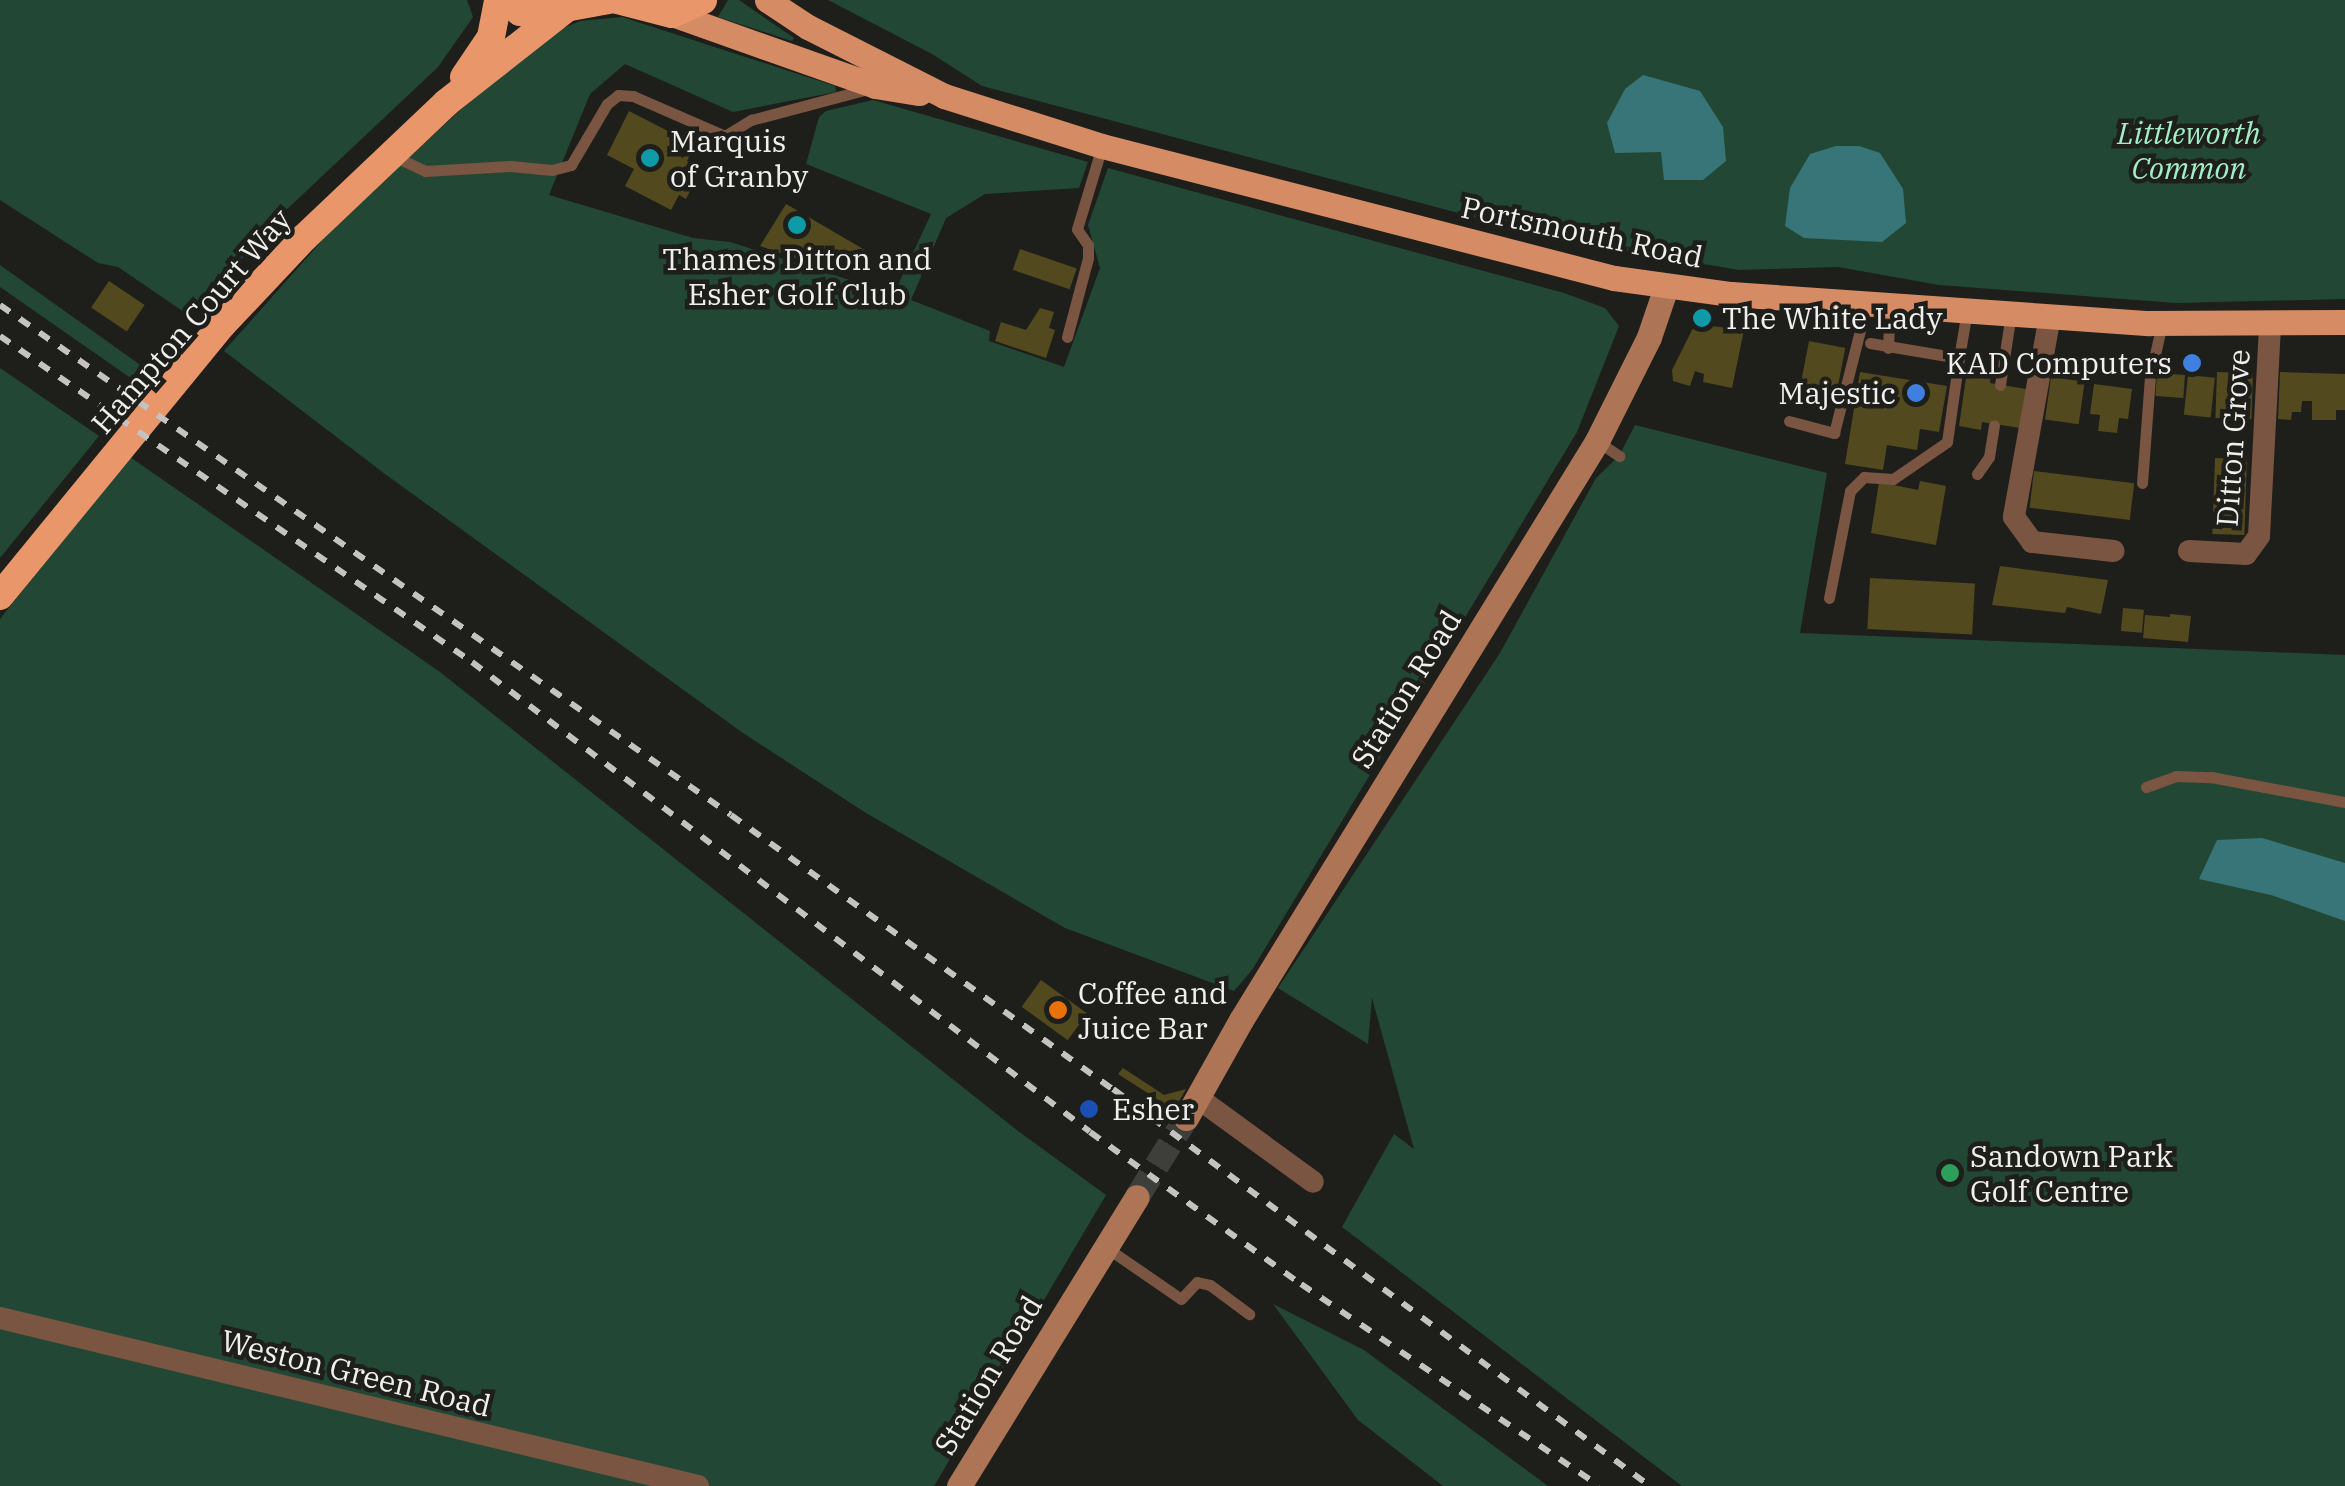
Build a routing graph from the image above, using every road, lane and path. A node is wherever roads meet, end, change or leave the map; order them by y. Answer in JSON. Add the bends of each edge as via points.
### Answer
{"nodes":[{"id":1,"x":502,"y":0,"type":"edge"},
{"id":2,"x":609,"y":0,"type":"edge"},
{"id":3,"x":617,"y":0,"type":"edge"},
{"id":4,"x":703,"y":0,"type":"edge"},
{"id":5,"x":767,"y":0,"type":"edge"},
{"id":6,"x":790,"y":0,"type":"edge"},
{"id":7,"x":568,"y":8,"type":"junction"},
{"id":8,"x":672,"y":14,"type":"junction"},
{"id":9,"x":860,"y":52,"type":"junction"},
{"id":10,"x":875,"y":86,"type":"junction"},
{"id":11,"x":944,"y":96,"type":"junction"},
{"id":12,"x":446,"y":102,"type":"junction"},
{"id":13,"x":1102,"y":146,"type":"junction"},
{"id":14,"x":391,"y":154,"type":"junction"},
{"id":15,"x":1666,"y":287,"type":"junction"},
{"id":16,"x":1879,"y":302,"type":"junction"},
{"id":17,"x":1967,"y":310,"type":"junction"},
{"id":18,"x":2011,"y":313,"type":"junction"},
{"id":19,"x":2050,"y":316,"type":"junction"},
{"id":20,"x":2345,"y":322,"type":"edge"},
{"id":21,"x":2162,"y":324,"type":"junction"},
{"id":22,"x":2270,"y":324,"type":"junction"},
{"id":23,"x":1066,"y":336,"type":"dead end"},
{"id":24,"x":1870,"y":344,"type":"dead end"},
{"id":25,"x":1888,"y":348,"type":"junction"},
{"id":26,"x":1959,"y":358,"type":"junction"},
{"id":27,"x":2000,"y":384,"type":"dead end"},
{"id":28,"x":1789,"y":421,"type":"dead end"},
{"id":29,"x":1994,"y":424,"type":"dead end"},
{"id":30,"x":1977,"y":474,"type":"dead end"},
{"id":31,"x":2142,"y":483,"type":"dead end"},
{"id":32,"x":2114,"y":551,"type":"dead end"},
{"id":33,"x":2190,"y":552,"type":"dead end"},
{"id":34,"x":0,"y":596,"type":"edge"},
{"id":35,"x":1828,"y":598,"type":"dead end"},
{"id":36,"x":2146,"y":787,"type":"dead end"},
{"id":37,"x":2345,"y":802,"type":"edge"},
{"id":38,"x":1192,"y":1108,"type":"joint"},
{"id":39,"x":1313,"y":1182,"type":"dead end"},
{"id":40,"x":1136,"y":1197,"type":"tunnel mouth"},
{"id":41,"x":1104,"y":1246,"type":"junction"},
{"id":42,"x":1249,"y":1314,"type":"dead end"},
{"id":43,"x":0,"y":1318,"type":"edge"},
{"id":44,"x":698,"y":1486,"type":"edge"},
{"id":45,"x":958,"y":1486,"type":"edge"}],
"edges":[{"from":1,"to":7,"type":"highway","via":[[532,14]]},
{"from":1,"to":12,"type":"highway","name":"Hampton Court Way","via":[[491,37]]},
{"from":2,"to":7,"type":"highway"},
{"from":3,"to":8,"type":"highway"},
{"from":4,"to":8,"type":"highway"},
{"from":5,"to":9,"type":"main road","name":"Portsmouth Road"},
{"from":6,"to":9,"type":"main road"},
{"from":7,"to":12,"type":"highway","name":"Hampton Court Way"},
{"from":8,"to":10,"type":"main road","name":"Portsmouth Road"},
{"from":9,"to":11,"type":"main road","name":"Portsmouth Road"},
{"from":10,"to":11,"type":"main road","name":"Portsmouth Road"},
{"from":10,"to":14,"type":"lane","via":[[752,120],[725,136],[618,95],[571,165],[552,170],[425,171]]},
{"from":11,"to":13,"type":"main road","name":"Portsmouth Road"},
{"from":12,"to":14,"type":"highway","name":"Hampton Court Way"},
{"from":13,"to":15,"type":"main road","name":"Portsmouth Road","via":[[1436,235]]},
{"from":13,"to":23,"type":"lane","via":[[1077,229],[1088,258]]},
{"from":14,"to":34,"type":"highway","name":"Hampton Court Way","via":[[222,325]]},
{"from":15,"to":16,"type":"main road","name":"Portsmouth Road"},
{"from":15,"to":38,"type":"main road","name":"Station Road","via":[[1608,448]]},
{"from":16,"to":17,"type":"main road","name":"Portsmouth Road"},
{"from":16,"to":25,"type":"lane"},
{"from":16,"to":28,"type":"lane","via":[[1834,433]]},
{"from":17,"to":18,"type":"main road","name":"Portsmouth Road"},
{"from":17,"to":26,"type":"lane"},
{"from":18,"to":19,"type":"main road","name":"Portsmouth Road"},
{"from":18,"to":27,"type":"lane"},
{"from":19,"to":21,"type":"main road","name":"Portsmouth Road"},
{"from":19,"to":32,"type":"street","via":[[2014,518],[2032,542]]},
{"from":20,"to":22,"type":"main road","name":"Portsmouth Road"},
{"from":21,"to":22,"type":"main road","name":"Portsmouth Road"},
{"from":21,"to":31,"type":"lane","via":[[2150,376]]},
{"from":22,"to":33,"type":"street","name":"Ditton Grove","via":[[2259,536],[2246,554]]},
{"from":24,"to":25,"type":"lane"},
{"from":25,"to":26,"type":"lane"},
{"from":26,"to":35,"type":"lane","via":[[1947,442],[1893,478],[1864,476],[1850,491]]},
{"from":29,"to":30,"type":"lane","via":[[1989,457]]},
{"from":36,"to":37,"type":"lane","via":[[2176,776],[2211,778]]},
{"from":38,"to":39,"type":"street"},
{"from":40,"to":41,"type":"main road","name":"Station Road"},
{"from":41,"to":42,"type":"lane","via":[[1181,1299],[1197,1282]]},
{"from":41,"to":45,"type":"main road","name":"Station Road"},
{"from":43,"to":44,"type":"street","name":"Weston Green Road"}]}
